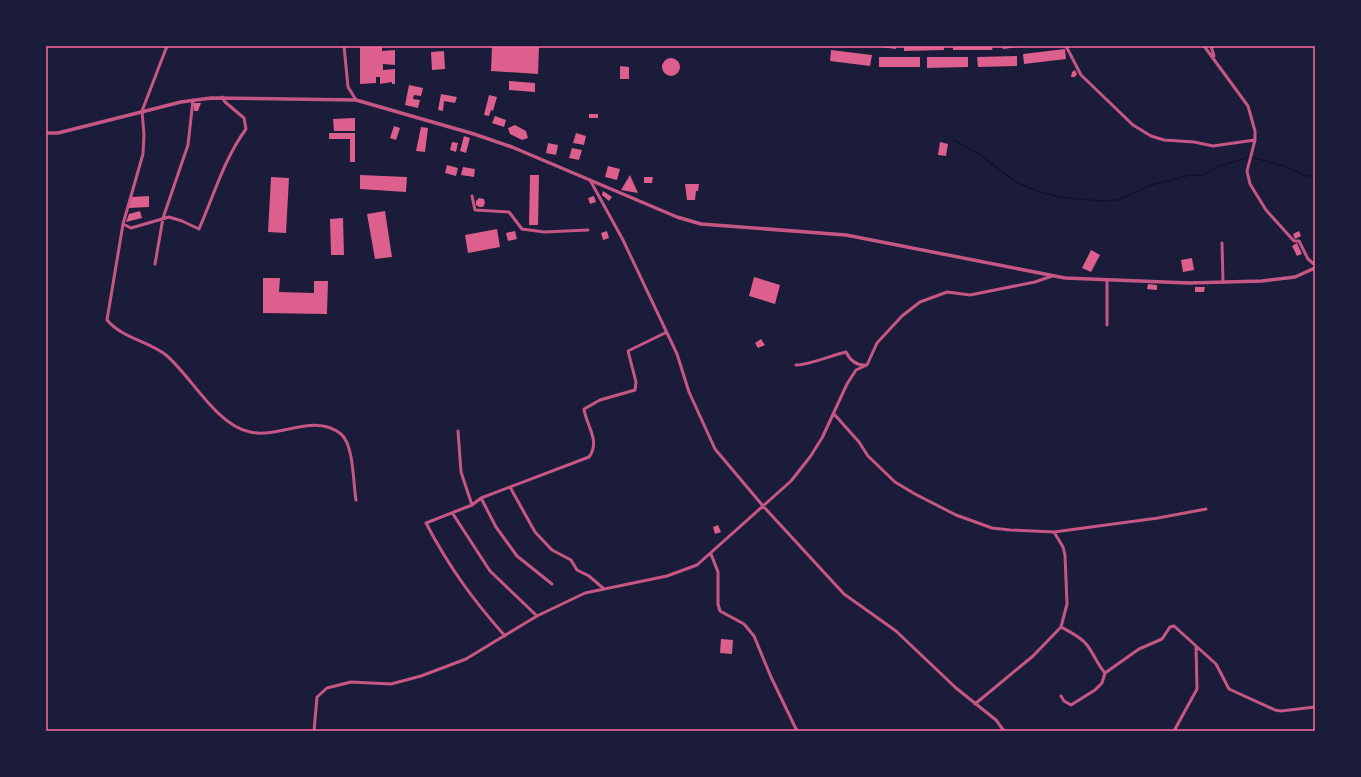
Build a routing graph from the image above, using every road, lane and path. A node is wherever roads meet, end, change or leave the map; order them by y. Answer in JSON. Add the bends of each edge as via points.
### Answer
{"nodes":[{"id":1,"x":167,"y":46,"type":"edge"},
{"id":2,"x":344,"y":46,"type":"edge"},
{"id":3,"x":1066,"y":46,"type":"edge"},
{"id":4,"x":1204,"y":46,"type":"edge"},
{"id":5,"x":1211,"y":46,"type":"edge"},
{"id":6,"x":1215,"y":58,"type":"junction"},
{"id":7,"x":222,"y":97,"type":"junction"},
{"id":8,"x":193,"y":100,"type":"junction"},
{"id":9,"x":356,"y":100,"type":"junction"},
{"id":10,"x":142,"y":111,"type":"junction"},
{"id":11,"x":46,"y":133,"type":"edge"},
{"id":12,"x":1255,"y":140,"type":"junction"},
{"id":13,"x":590,"y":180,"type":"junction"},
{"id":14,"x":472,"y":196,"type":"dead end"},
{"id":15,"x":163,"y":218,"type":"junction"},
{"id":16,"x":123,"y":224,"type":"junction"},
{"id":17,"x":588,"y":230,"type":"dead end"},
{"id":18,"x":1222,"y":242,"type":"dead end"},
{"id":19,"x":156,"y":264,"type":"dead end"},
{"id":20,"x":1315,"y":267,"type":"edge"},
{"id":21,"x":1052,"y":276,"type":"junction"},
{"id":22,"x":1106,"y":280,"type":"junction"},
{"id":23,"x":1223,"y":282,"type":"junction"},
{"id":24,"x":1107,"y":325,"type":"dead end"},
{"id":25,"x":665,"y":333,"type":"junction"},
{"id":26,"x":796,"y":365,"type":"dead end"},
{"id":27,"x":867,"y":365,"type":"junction"},
{"id":28,"x":834,"y":414,"type":"junction"},
{"id":29,"x":458,"y":431,"type":"dead end"},
{"id":30,"x":510,"y":487,"type":"junction"},
{"id":31,"x":481,"y":498,"type":"junction"},
{"id":32,"x":356,"y":500,"type":"dead end"},
{"id":33,"x":472,"y":505,"type":"junction"},
{"id":34,"x":763,"y":506,"type":"junction"},
{"id":35,"x":1206,"y":509,"type":"dead end"},
{"id":36,"x":453,"y":514,"type":"junction"},
{"id":37,"x":1054,"y":532,"type":"junction"},
{"id":38,"x":711,"y":554,"type":"junction"},
{"id":39,"x":552,"y":584,"type":"dead end"},
{"id":40,"x":603,"y":588,"type":"junction"},
{"id":41,"x":537,"y":616,"type":"junction"},
{"id":42,"x":1061,"y":627,"type":"junction"},
{"id":43,"x":505,"y":636,"type":"junction"},
{"id":44,"x":1196,"y":646,"type":"junction"},
{"id":45,"x":1105,"y":673,"type":"junction"},
{"id":46,"x":1061,"y":696,"type":"dead end"},
{"id":47,"x":975,"y":704,"type":"junction"},
{"id":48,"x":1315,"y":707,"type":"edge"},
{"id":49,"x":314,"y":731,"type":"edge"},
{"id":50,"x":797,"y":731,"type":"edge"},
{"id":51,"x":1004,"y":731,"type":"edge"},
{"id":52,"x":1174,"y":731,"type":"edge"}],
"edges":[{"from":1,"to":10,"type":"street"},
{"from":2,"to":9,"type":"street","via":[[348,87]]},
{"from":3,"to":12,"type":"street","via":[[1081,75],[1133,125],[1151,136],[1213,146]]},
{"from":4,"to":6,"type":"street"},
{"from":5,"to":6,"type":"street"},
{"from":6,"to":12,"type":"street","via":[[1248,106],[1254,125]]},
{"from":7,"to":8,"type":"street"},
{"from":7,"to":9,"type":"street"},
{"from":7,"to":15,"type":"street","via":[[244,118],[246,129],[229,155],[199,229],[169,217]]},
{"from":8,"to":10,"type":"street"},
{"from":8,"to":15,"type":"street","via":[[188,145]]},
{"from":9,"to":13,"type":"street","via":[[484,138]]},
{"from":10,"to":11,"type":"street","via":[[58,133]]},
{"from":10,"to":16,"type":"street","via":[[143,154]]},
{"from":12,"to":20,"type":"street","via":[[1247,171],[1250,184],[1294,241],[1299,241]]},
{"from":13,"to":21,"type":"street","via":[[677,217],[701,224],[846,235]]},
{"from":13,"to":25,"type":"street","via":[[623,240]]},
{"from":14,"to":17,"type":"street","via":[[475,210],[508,212],[522,230]]},
{"from":15,"to":16,"type":"street","via":[[131,228]]},
{"from":15,"to":19,"type":"street"},
{"from":16,"to":32,"type":"street","via":[[107,320],[114,329],[165,355],[182,371],[208,404],[237,427],[250,433],[268,433],[307,426],[330,427],[341,434],[348,442]]},
{"from":18,"to":23,"type":"street"},
{"from":20,"to":23,"type":"street","via":[[1288,278]]},
{"from":21,"to":22,"type":"street"},
{"from":21,"to":27,"type":"street","via":[[1035,282],[970,295],[947,292],[920,302],[889,328],[877,343]]},
{"from":22,"to":23,"type":"street"},
{"from":22,"to":24,"type":"street"},
{"from":25,"to":30,"type":"street","via":[[628,351],[636,382],[635,390],[600,400],[584,408],[594,443],[593,452],[589,457]]},
{"from":25,"to":34,"type":"street","via":[[677,354],[688,392],[715,449]]},
{"from":26,"to":27,"type":"street","via":[[804,366],[818,359],[846,352],[855,363]]},
{"from":27,"to":28,"type":"street","via":[[856,370]]},
{"from":28,"to":34,"type":"street","via":[[810,457],[791,481]]},
{"from":28,"to":37,"type":"street","via":[[868,456],[895,482],[932,504],[992,528]]},
{"from":29,"to":33,"type":"street","via":[[461,472]]},
{"from":30,"to":31,"type":"street"},
{"from":30,"to":40,"type":"street","via":[[535,532],[552,550],[571,560],[577,570]]},
{"from":31,"to":33,"type":"street"},
{"from":31,"to":39,"type":"street","via":[[496,527],[516,556]]},
{"from":33,"to":36,"type":"street"},
{"from":34,"to":38,"type":"street"},
{"from":34,"to":47,"type":"street","via":[[844,594],[896,631]]},
{"from":35,"to":37,"type":"street"},
{"from":36,"to":41,"type":"street","via":[[490,571]]},
{"from":36,"to":43,"type":"street","via":[[426,523],[458,579]]},
{"from":37,"to":42,"type":"street","via":[[1065,555],[1067,604]]},
{"from":38,"to":40,"type":"street","via":[[697,565],[679,573]]},
{"from":38,"to":50,"type":"street","via":[[718,572],[720,611],[744,624],[754,636]]},
{"from":40,"to":41,"type":"street","via":[[585,592]]},
{"from":41,"to":43,"type":"street"},
{"from":42,"to":45,"type":"street","via":[[1082,639]]},
{"from":42,"to":47,"type":"street","via":[[1033,656]]},
{"from":43,"to":49,"type":"street","via":[[466,659],[421,676],[391,684],[351,682],[327,688],[317,697]]},
{"from":44,"to":45,"type":"street","via":[[1174,626],[1170,627],[1162,639],[1139,649]]},
{"from":44,"to":48,"type":"street","via":[[1216,664],[1229,689],[1275,710]]},
{"from":44,"to":52,"type":"street","via":[[1197,689]]},
{"from":45,"to":46,"type":"street","via":[[1102,683],[1095,690],[1071,705]]},
{"from":47,"to":51,"type":"street","via":[[996,720]]}]}
